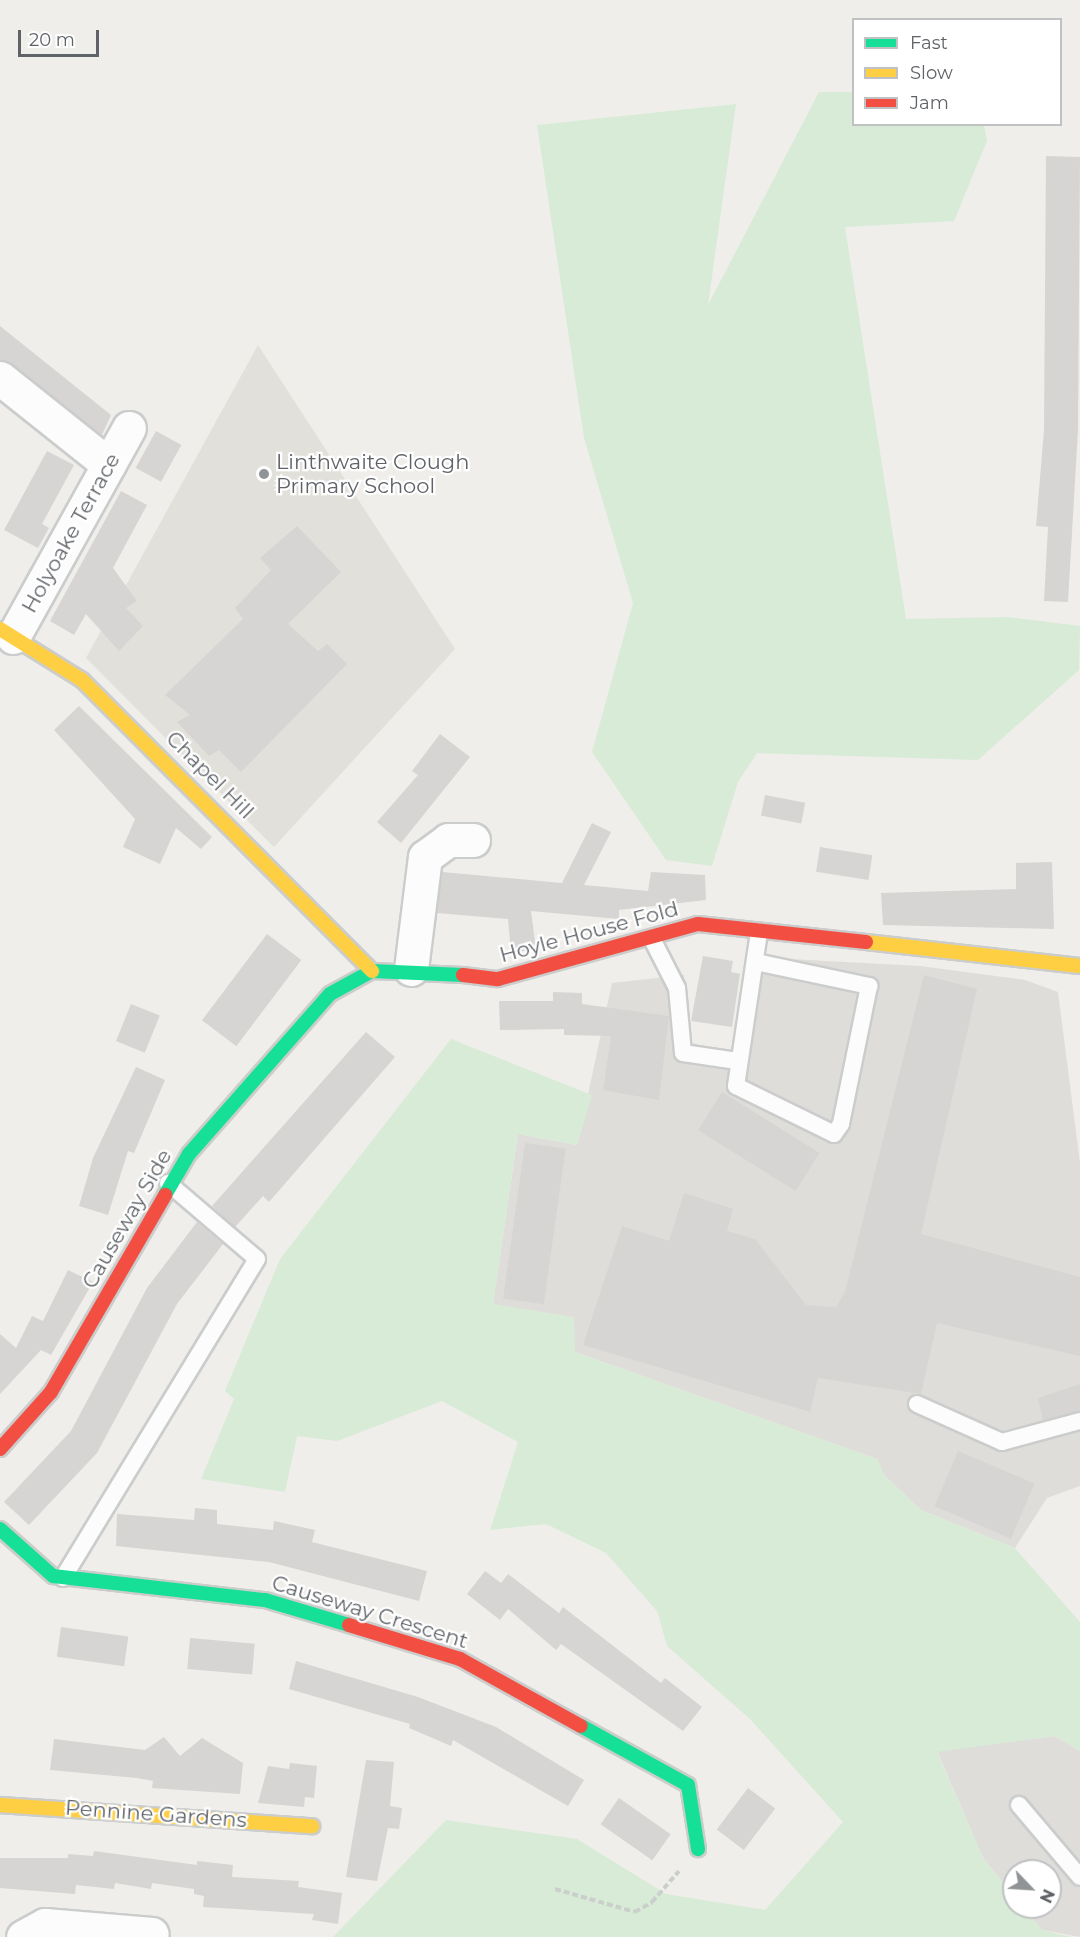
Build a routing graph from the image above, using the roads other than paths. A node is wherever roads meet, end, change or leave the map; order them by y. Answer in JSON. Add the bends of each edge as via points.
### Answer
{"nodes":[{"id":1,"x":0,"y":378,"type":"edge"},
{"id":2,"x":129,"y":428,"type":"dead end"},
{"id":3,"x":109,"y":465,"type":"junction"},
{"id":4,"x":6,"y":633,"type":"edge"},
{"id":5,"x":473,"y":840,"type":"dead end"},
{"id":6,"x":759,"y":932,"type":"junction"},
{"id":7,"x":652,"y":939,"type":"junction"},
{"id":8,"x":756,"y":962,"type":"junction"},
{"id":9,"x":1080,"y":966,"type":"edge"},
{"id":10,"x":411,"y":969,"type":"junction"},
{"id":11,"x":372,"y":971,"type":"junction"},
{"id":12,"x":330,"y":994,"type":"joint"},
{"id":13,"x":737,"y":1061,"type":"junction"},
{"id":14,"x":168,"y":1183,"type":"junction"},
{"id":15,"x":917,"y":1404,"type":"dead end"},
{"id":16,"x":1080,"y":1421,"type":"edge"},
{"id":17,"x":0,"y":1449,"type":"edge"},
{"id":18,"x":0,"y":1529,"type":"edge"},
{"id":19,"x":63,"y":1578,"type":"junction"},
{"id":20,"x":0,"y":1805,"type":"edge"},
{"id":21,"x":1019,"y":1805,"type":"dead end"},
{"id":22,"x":312,"y":1826,"type":"dead end"},
{"id":23,"x":698,"y":1849,"type":"road end"},
{"id":24,"x":1080,"y":1877,"type":"edge"},
{"id":25,"x":152,"y":1934,"type":"dead end"},
{"id":26,"x":23,"y":1937,"type":"edge"}],
"edges":[{"from":1,"to":3,"type":"street"},
{"from":2,"to":3,"type":"street","name":"Holyoake Terrace"},
{"from":3,"to":4,"type":"street","name":"Holyoake Terrace"},
{"from":4,"to":11,"type":"street","name":"Chapel Hill","via":[[82,680]]},
{"from":5,"to":10,"type":"street","via":[[448,840],[425,857]]},
{"from":6,"to":7,"type":"street","name":"Hoyle House Fold","via":[[698,924]]},
{"from":6,"to":8,"type":"lane"},
{"from":6,"to":9,"type":"street","name":"Hoyle House Fold"},
{"from":7,"to":10,"type":"street","name":"Hoyle House Fold","via":[[498,979]]},
{"from":7,"to":13,"type":"lane","via":[[677,988],[683,1053]]},
{"from":8,"to":13,"type":"lane"},
{"from":8,"to":13,"type":"lane","via":[[869,986],[838,1130],[834,1134],[742,1091],[736,1086]]},
{"from":10,"to":11,"type":"street","name":"Hoyle House Fold"},
{"from":11,"to":12,"type":"street","name":"Hoyle House Fold"},
{"from":12,"to":14,"type":"street","name":"Causeway Side"},
{"from":14,"to":17,"type":"street","name":"Causeway Side","via":[[51,1392]]},
{"from":14,"to":19,"type":"lane","via":[[257,1259]]},
{"from":15,"to":16,"type":"lane","via":[[1002,1442]]},
{"from":18,"to":19,"type":"street"},
{"from":19,"to":23,"type":"street","name":"Causeway Crescent","via":[[265,1600],[460,1659],[688,1785]]},
{"from":20,"to":22,"type":"street","name":"Pennine Gardens"},
{"from":21,"to":24,"type":"lane"},
{"from":25,"to":26,"type":"street","via":[[45,1925]]}]}
